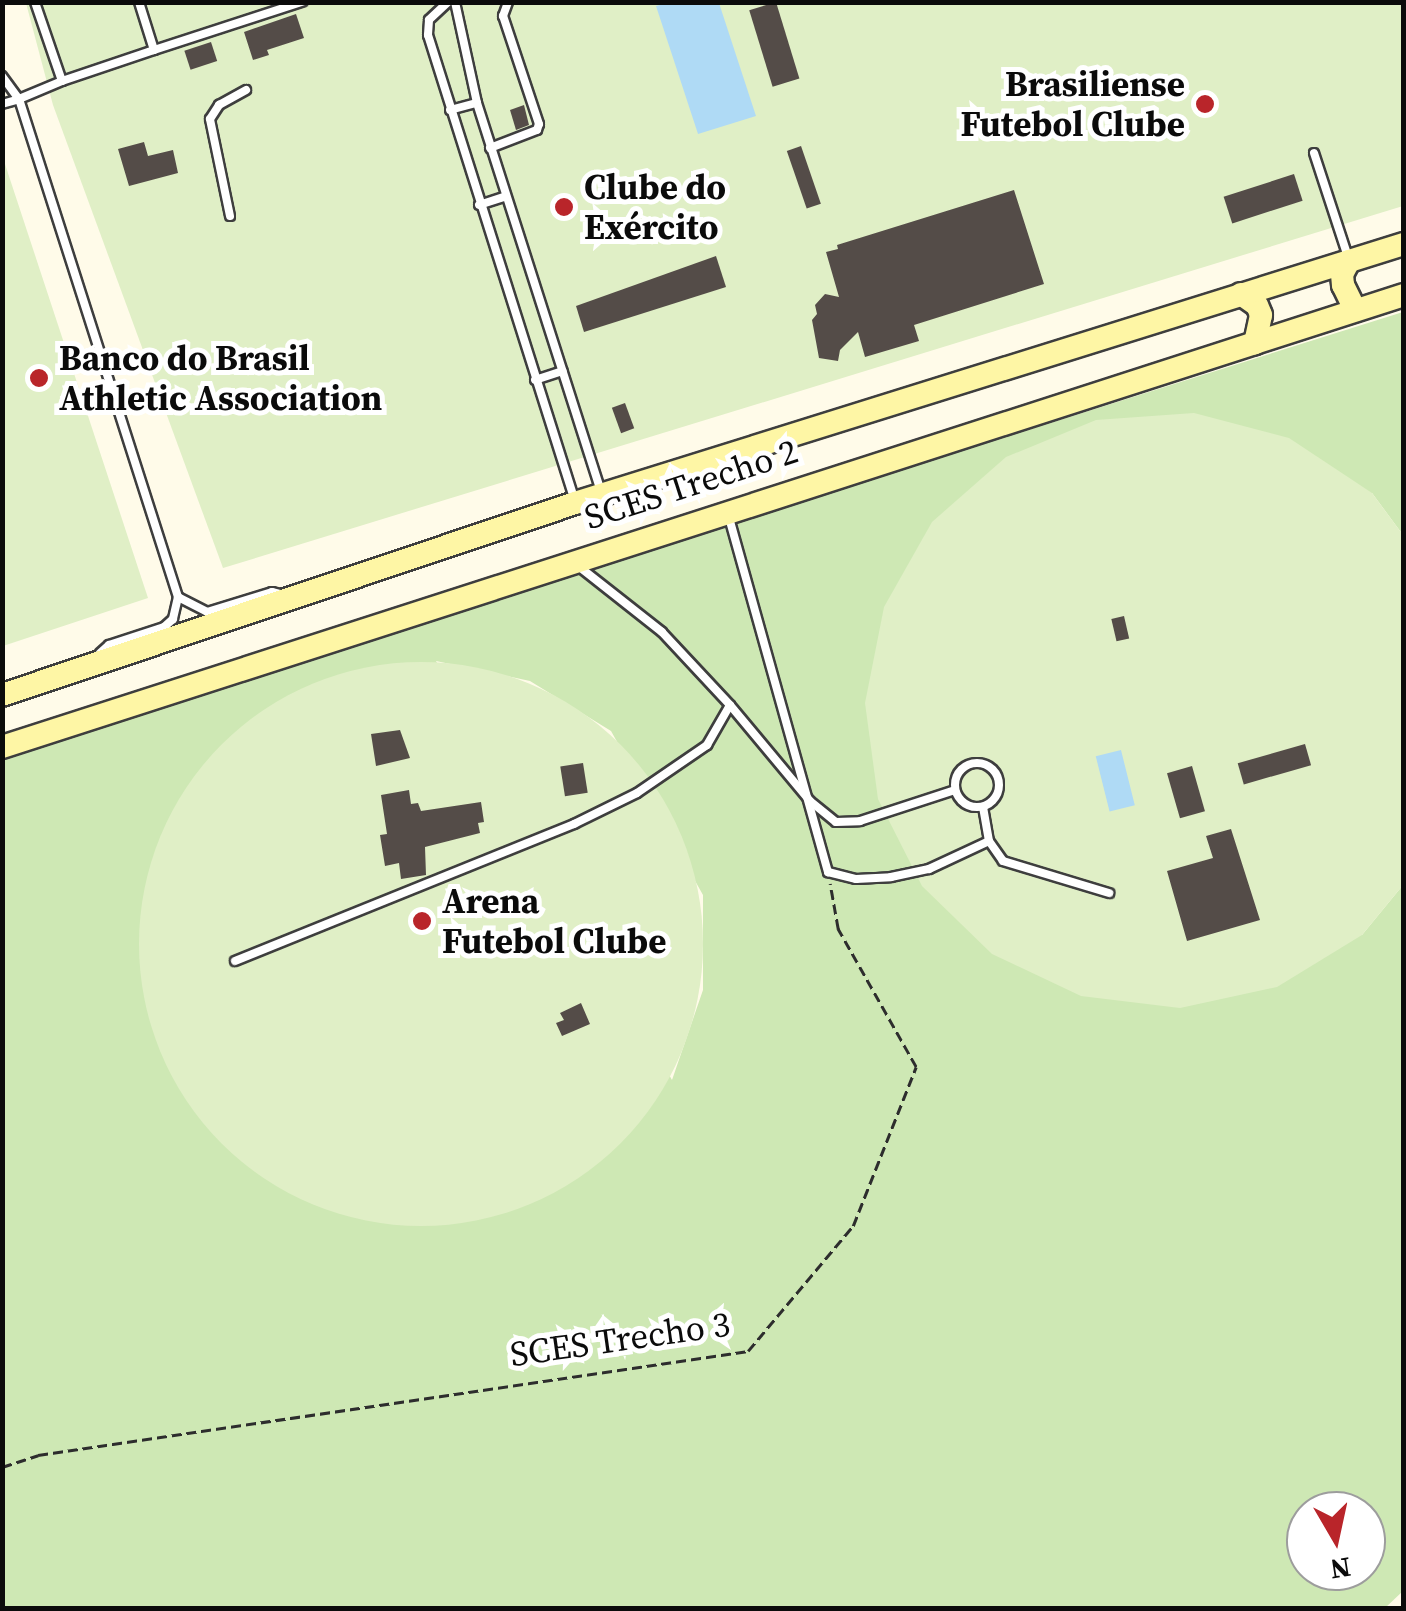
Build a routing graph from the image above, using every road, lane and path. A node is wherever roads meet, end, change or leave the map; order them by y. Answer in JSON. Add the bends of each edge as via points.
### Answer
{"nodes":[{"id":1,"x":35,"y":2,"type":"edge"},
{"id":2,"x":139,"y":2,"type":"edge"},
{"id":3,"x":302,"y":2,"type":"edge"},
{"id":4,"x":452,"y":2,"type":"edge"},
{"id":5,"x":507,"y":3,"type":"edge"},
{"id":6,"x":154,"y":50,"type":"junction"},
{"id":7,"x":2,"y":76,"type":"edge"},
{"id":8,"x":62,"y":81,"type":"junction"},
{"id":9,"x":246,"y":90,"type":"dead end"},
{"id":10,"x":18,"y":99,"type":"junction"},
{"id":11,"x":476,"y":103,"type":"junction"},
{"id":12,"x":2,"y":104,"type":"edge"},
{"id":13,"x":450,"y":110,"type":"junction"},
{"id":14,"x":490,"y":148,"type":"junction"},
{"id":15,"x":1314,"y":153,"type":"dead end"},
{"id":16,"x":506,"y":196,"type":"junction"},
{"id":17,"x":479,"y":205,"type":"junction"},
{"id":18,"x":230,"y":216,"type":"dead end"},
{"id":19,"x":1404,"y":244,"type":"edge"},
{"id":20,"x":1349,"y":261,"type":"junction"},
{"id":21,"x":1241,"y":294,"type":"junction"},
{"id":22,"x":1404,"y":295,"type":"edge"},
{"id":23,"x":1355,"y":310,"type":"junction"},
{"id":24,"x":1255,"y":343,"type":"junction"},
{"id":25,"x":562,"y":371,"type":"junction"},
{"id":26,"x":535,"y":380,"type":"junction"},
{"id":27,"x":603,"y":495,"type":"junction"},
{"id":28,"x":575,"y":503,"type":"junction"},
{"id":29,"x":726,"y":510,"type":"junction"},
{"id":30,"x":571,"y":560,"type":"junction"},
{"id":31,"x":298,"y":596,"type":"junction"},
{"id":32,"x":178,"y":597,"type":"junction"},
{"id":33,"x":85,"y":667,"type":"junction"},
{"id":34,"x":2,"y":695,"type":"edge"},
{"id":35,"x":730,"y":705,"type":"junction"},
{"id":36,"x":2,"y":746,"type":"edge"},
{"id":37,"x":955,"y":790,"type":"junction"},
{"id":38,"x":810,"y":801,"type":"junction"},
{"id":39,"x":982,"y":807,"type":"junction"},
{"id":40,"x":989,"y":841,"type":"junction"},
{"id":41,"x":828,"y":872,"type":"junction"},
{"id":42,"x":1109,"y":892,"type":"dead end"},
{"id":43,"x":235,"y":961,"type":"dead end"},
{"id":44,"x":2,"y":1467,"type":"edge"}],
"edges":[{"from":1,"to":8,"type":"lane"},
{"from":2,"to":6,"type":"lane"},
{"from":3,"to":6,"type":"lane"},
{"from":4,"to":11,"type":"lane"},
{"from":4,"to":13,"type":"lane","via":[[429,20],[428,34]]},
{"from":5,"to":14,"type":"lane","via":[[503,16],[538,124]]},
{"from":6,"to":8,"type":"lane"},
{"from":7,"to":10,"type":"lane"},
{"from":8,"to":10,"type":"lane"},
{"from":9,"to":18,"type":"lane","via":[[219,105],[210,120]]},
{"from":10,"to":12,"type":"lane"},
{"from":10,"to":32,"type":"lane"},
{"from":11,"to":13,"type":"lane"},
{"from":11,"to":14,"type":"lane"},
{"from":13,"to":17,"type":"lane"},
{"from":14,"to":16,"type":"lane"},
{"from":15,"to":20,"type":"lane"},
{"from":16,"to":17,"type":"lane"},
{"from":16,"to":25,"type":"lane"},
{"from":17,"to":26,"type":"lane"},
{"from":19,"to":20,"type":"main road","name":"SCES Trecho 2"},
{"from":20,"to":21,"type":"main road","name":"SCES Trecho 2"},
{"from":20,"to":23,"type":"main road","via":[[1343,285]]},
{"from":21,"to":24,"type":"main road","via":[[1261,314]]},
{"from":21,"to":27,"type":"main road","name":"SCES Trecho 2"},
{"from":22,"to":23,"type":"main road","name":"SCES Trecho 2"},
{"from":23,"to":24,"type":"main road","name":"SCES Trecho 2"},
{"from":24,"to":29,"type":"main road","name":"SCES Trecho 2"},
{"from":25,"to":26,"type":"lane"},
{"from":25,"to":27,"type":"lane"},
{"from":26,"to":28,"type":"lane"},
{"from":27,"to":28,"type":"main road","name":"SCES Trecho 2"},
{"from":28,"to":31,"type":"main road","name":"SCES Trecho 2"},
{"from":29,"to":30,"type":"main road","name":"SCES Trecho 2"},
{"from":29,"to":38,"type":"lane"},
{"from":30,"to":35,"type":"lane","via":[[662,632]]},
{"from":30,"to":36,"type":"main road","name":"SCES Trecho 2"},
{"from":31,"to":32,"type":"lane","name":"SCES Trecho 2","via":[[272,592],[207,612]]},
{"from":31,"to":33,"type":"main road","name":"SCES Trecho 2"},
{"from":32,"to":33,"type":"lane","name":"SCES Trecho 2","via":[[164,627],[109,644]]},
{"from":33,"to":34,"type":"main road","name":"SCES Trecho 2"},
{"from":35,"to":38,"type":"lane"},
{"from":35,"to":43,"type":"lane","via":[[707,745],[637,793]]},
{"from":37,"to":38,"type":"lane","via":[[860,821],[836,822]]},
{"from":37,"to":39,"type":"lane","via":[[966,804]]},
{"from":37,"to":39,"type":"lane","via":[[964,767],[990,766],[1000,789]]},
{"from":38,"to":41,"type":"lane"},
{"from":39,"to":40,"type":"lane"},
{"from":40,"to":41,"type":"lane","via":[[928,869],[891,877]]},
{"from":40,"to":42,"type":"lane","via":[[1003,861]]},
{"from":41,"to":44,"type":"path","name":"SCES Trecho 3","via":[[838,929],[916,1067],[853,1226],[748,1351],[38,1455]]}]}
